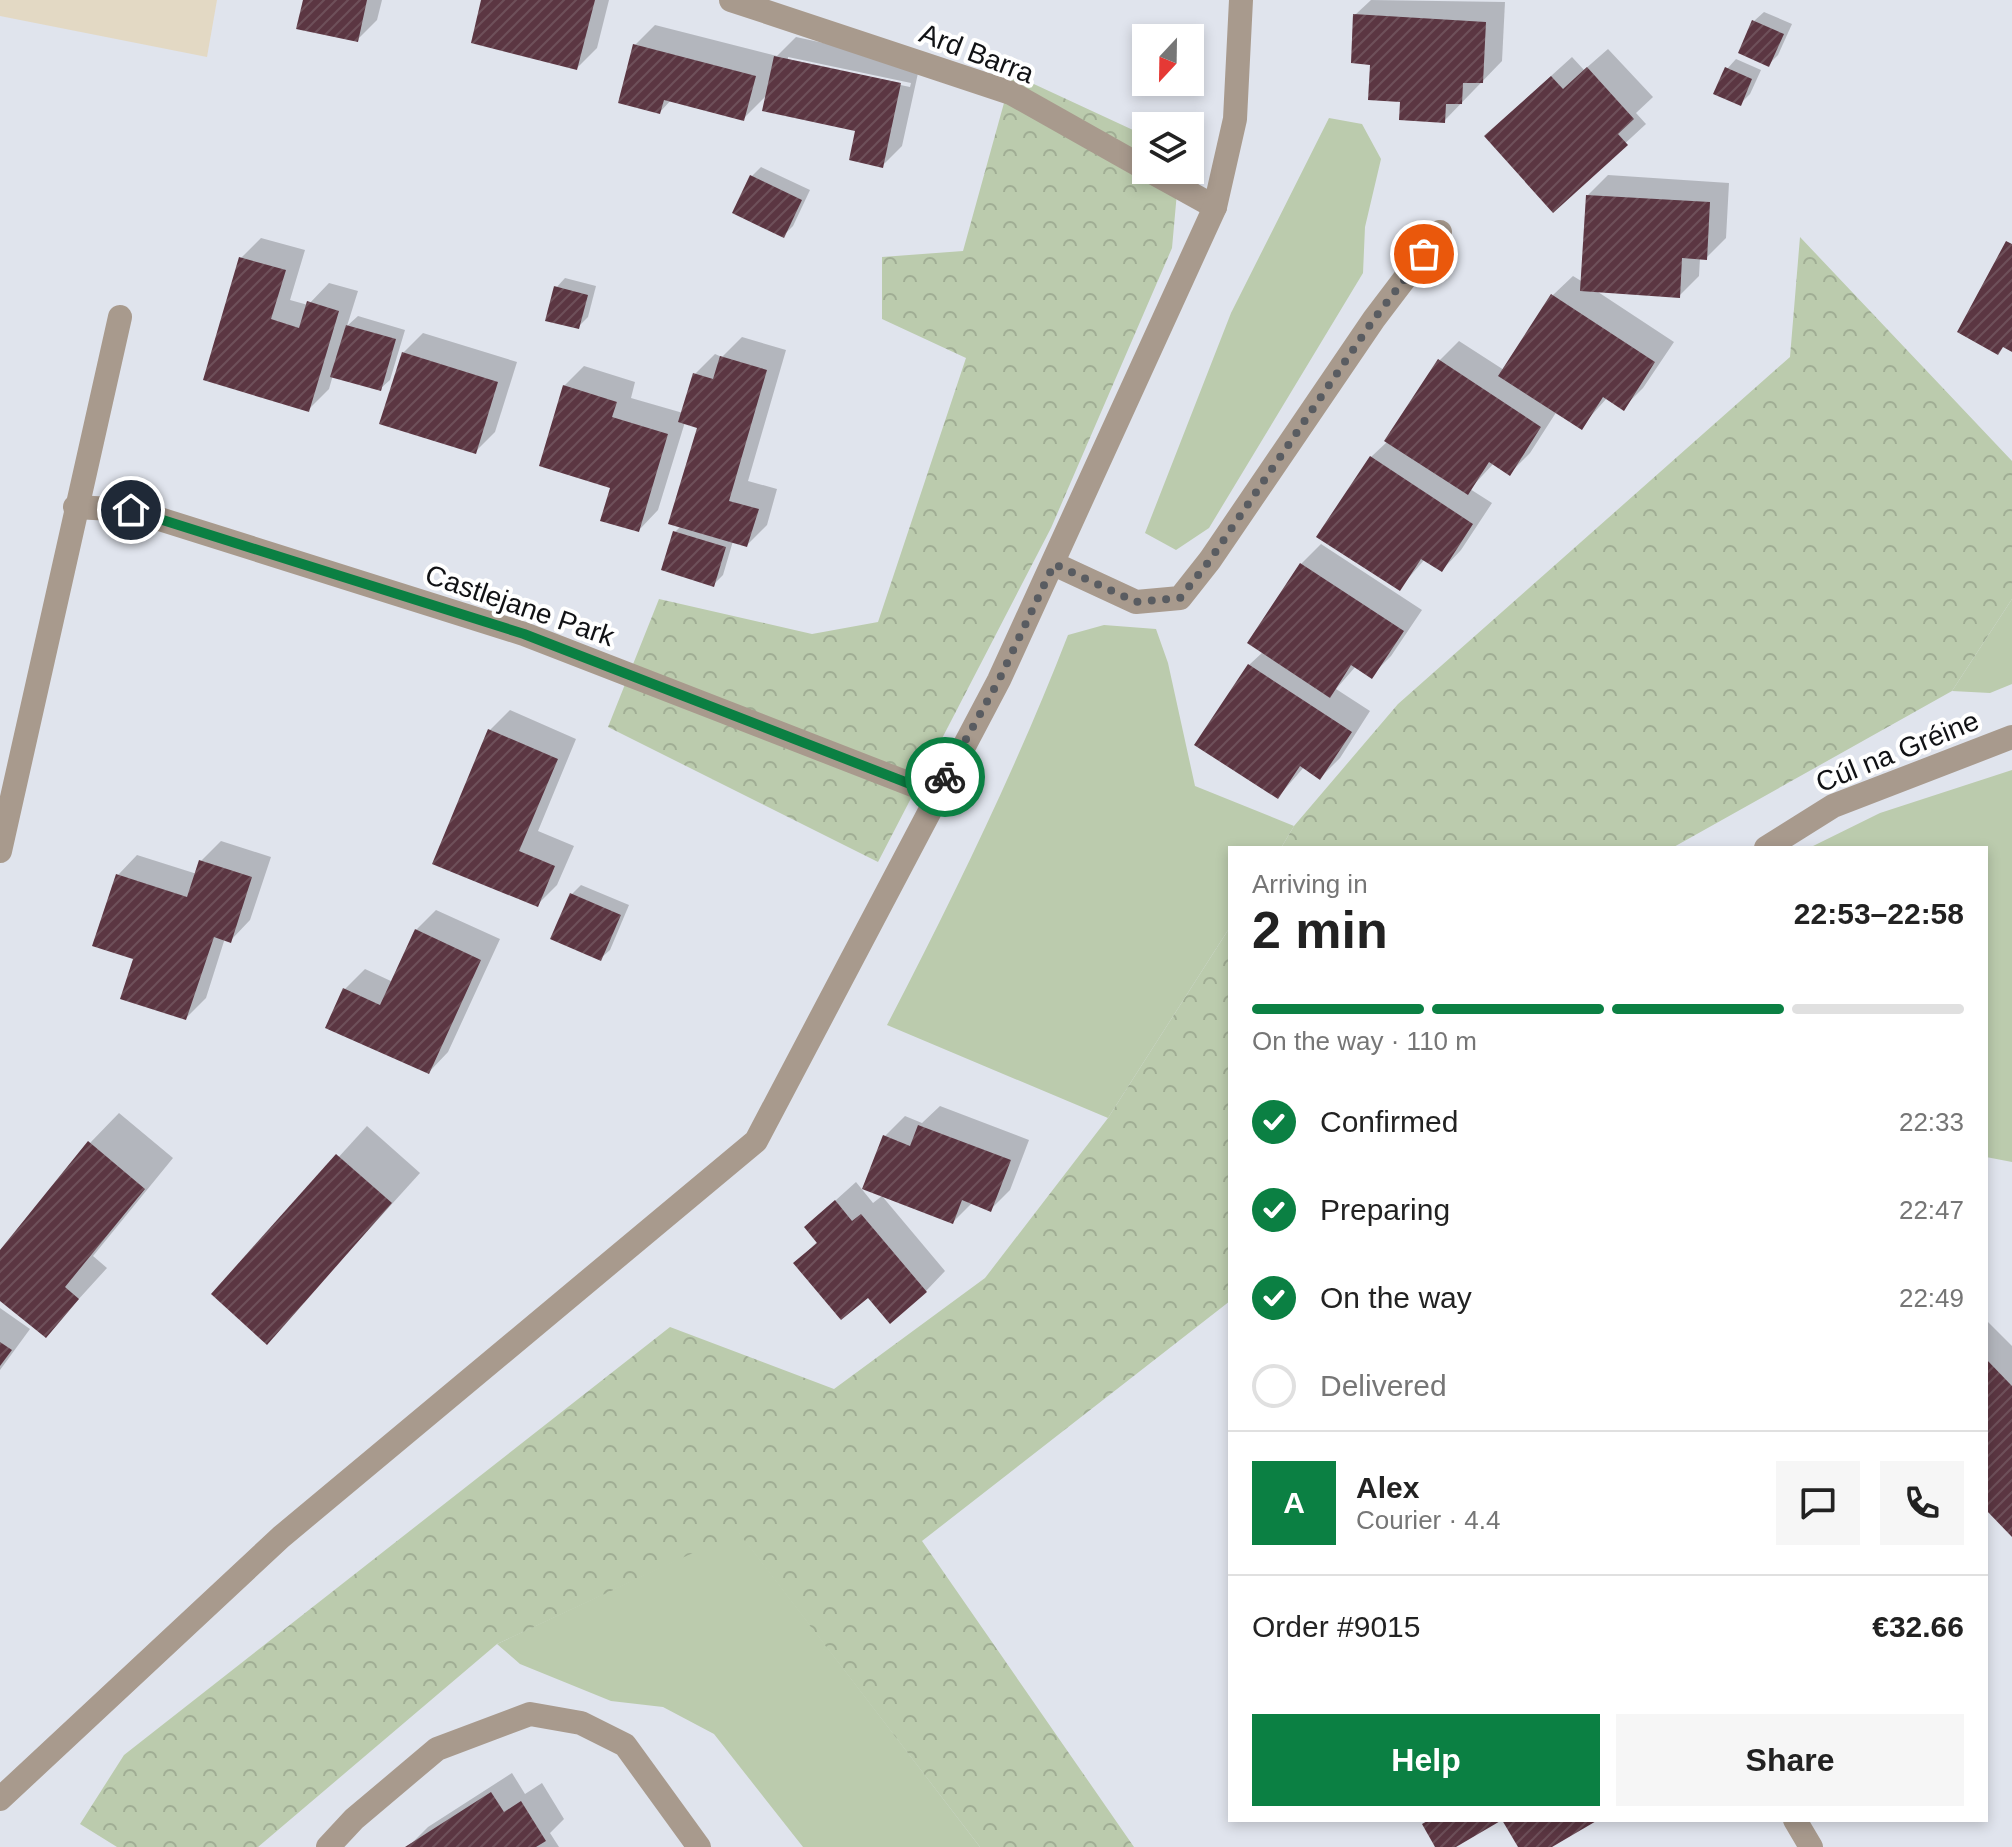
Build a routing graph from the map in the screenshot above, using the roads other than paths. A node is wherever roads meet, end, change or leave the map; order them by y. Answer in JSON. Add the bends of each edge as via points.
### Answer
{"nodes":[{"id":1,"x":731,"y":0,"type":"edge"},
{"id":2,"x":1241,"y":0,"type":"edge"},
{"id":3,"x":1132,"y":161,"type":"edge"},
{"id":4,"x":1174,"y":184,"type":"edge"},
{"id":5,"x":1215,"y":207,"type":"junction"},
{"id":6,"x":1440,"y":232,"type":"dead end"},
{"id":7,"x":120,"y":317,"type":"dead end"},
{"id":8,"x":75,"y":507,"type":"junction"},
{"id":9,"x":1054,"y":564,"type":"junction"},
{"id":10,"x":2012,"y":737,"type":"edge"},
{"id":11,"x":936,"y":794,"type":"junction"},
{"id":12,"x":1769,"y":846,"type":"edge"},
{"id":13,"x":0,"y":851,"type":"edge"},
{"id":14,"x":0,"y":1799,"type":"edge"},
{"id":15,"x":1796,"y":1822,"type":"edge"},
{"id":16,"x":328,"y":1847,"type":"edge"},
{"id":17,"x":699,"y":1847,"type":"edge"},
{"id":18,"x":1811,"y":1847,"type":"edge"}],
"edges":[{"from":1,"to":3,"type":"street","name":"Ard Barra","via":[[1011,93]]},
{"from":2,"to":5,"type":"street","via":[[1235,119]]},
{"from":4,"to":5,"type":"street","name":"Ard Barra"},
{"from":5,"to":9,"type":"street"},
{"from":6,"to":9,"type":"street","via":[[1180,598],[1136,602]]},
{"from":7,"to":8,"type":"street"},
{"from":8,"to":11,"type":"street","name":"Castlejane Park","via":[[131,510],[509,629]]},
{"from":8,"to":13,"type":"street"},
{"from":9,"to":11,"type":"street","via":[[999,680]]},
{"from":10,"to":12,"type":"street","name":"Cúl na Gréine","via":[[1833,806]]},
{"from":11,"to":14,"type":"street","via":[[756,1141],[281,1537]]},
{"from":15,"to":18,"type":"street"},
{"from":16,"to":17,"type":"street","via":[[437,1749],[530,1714],[581,1723],[625,1745]]}]}
